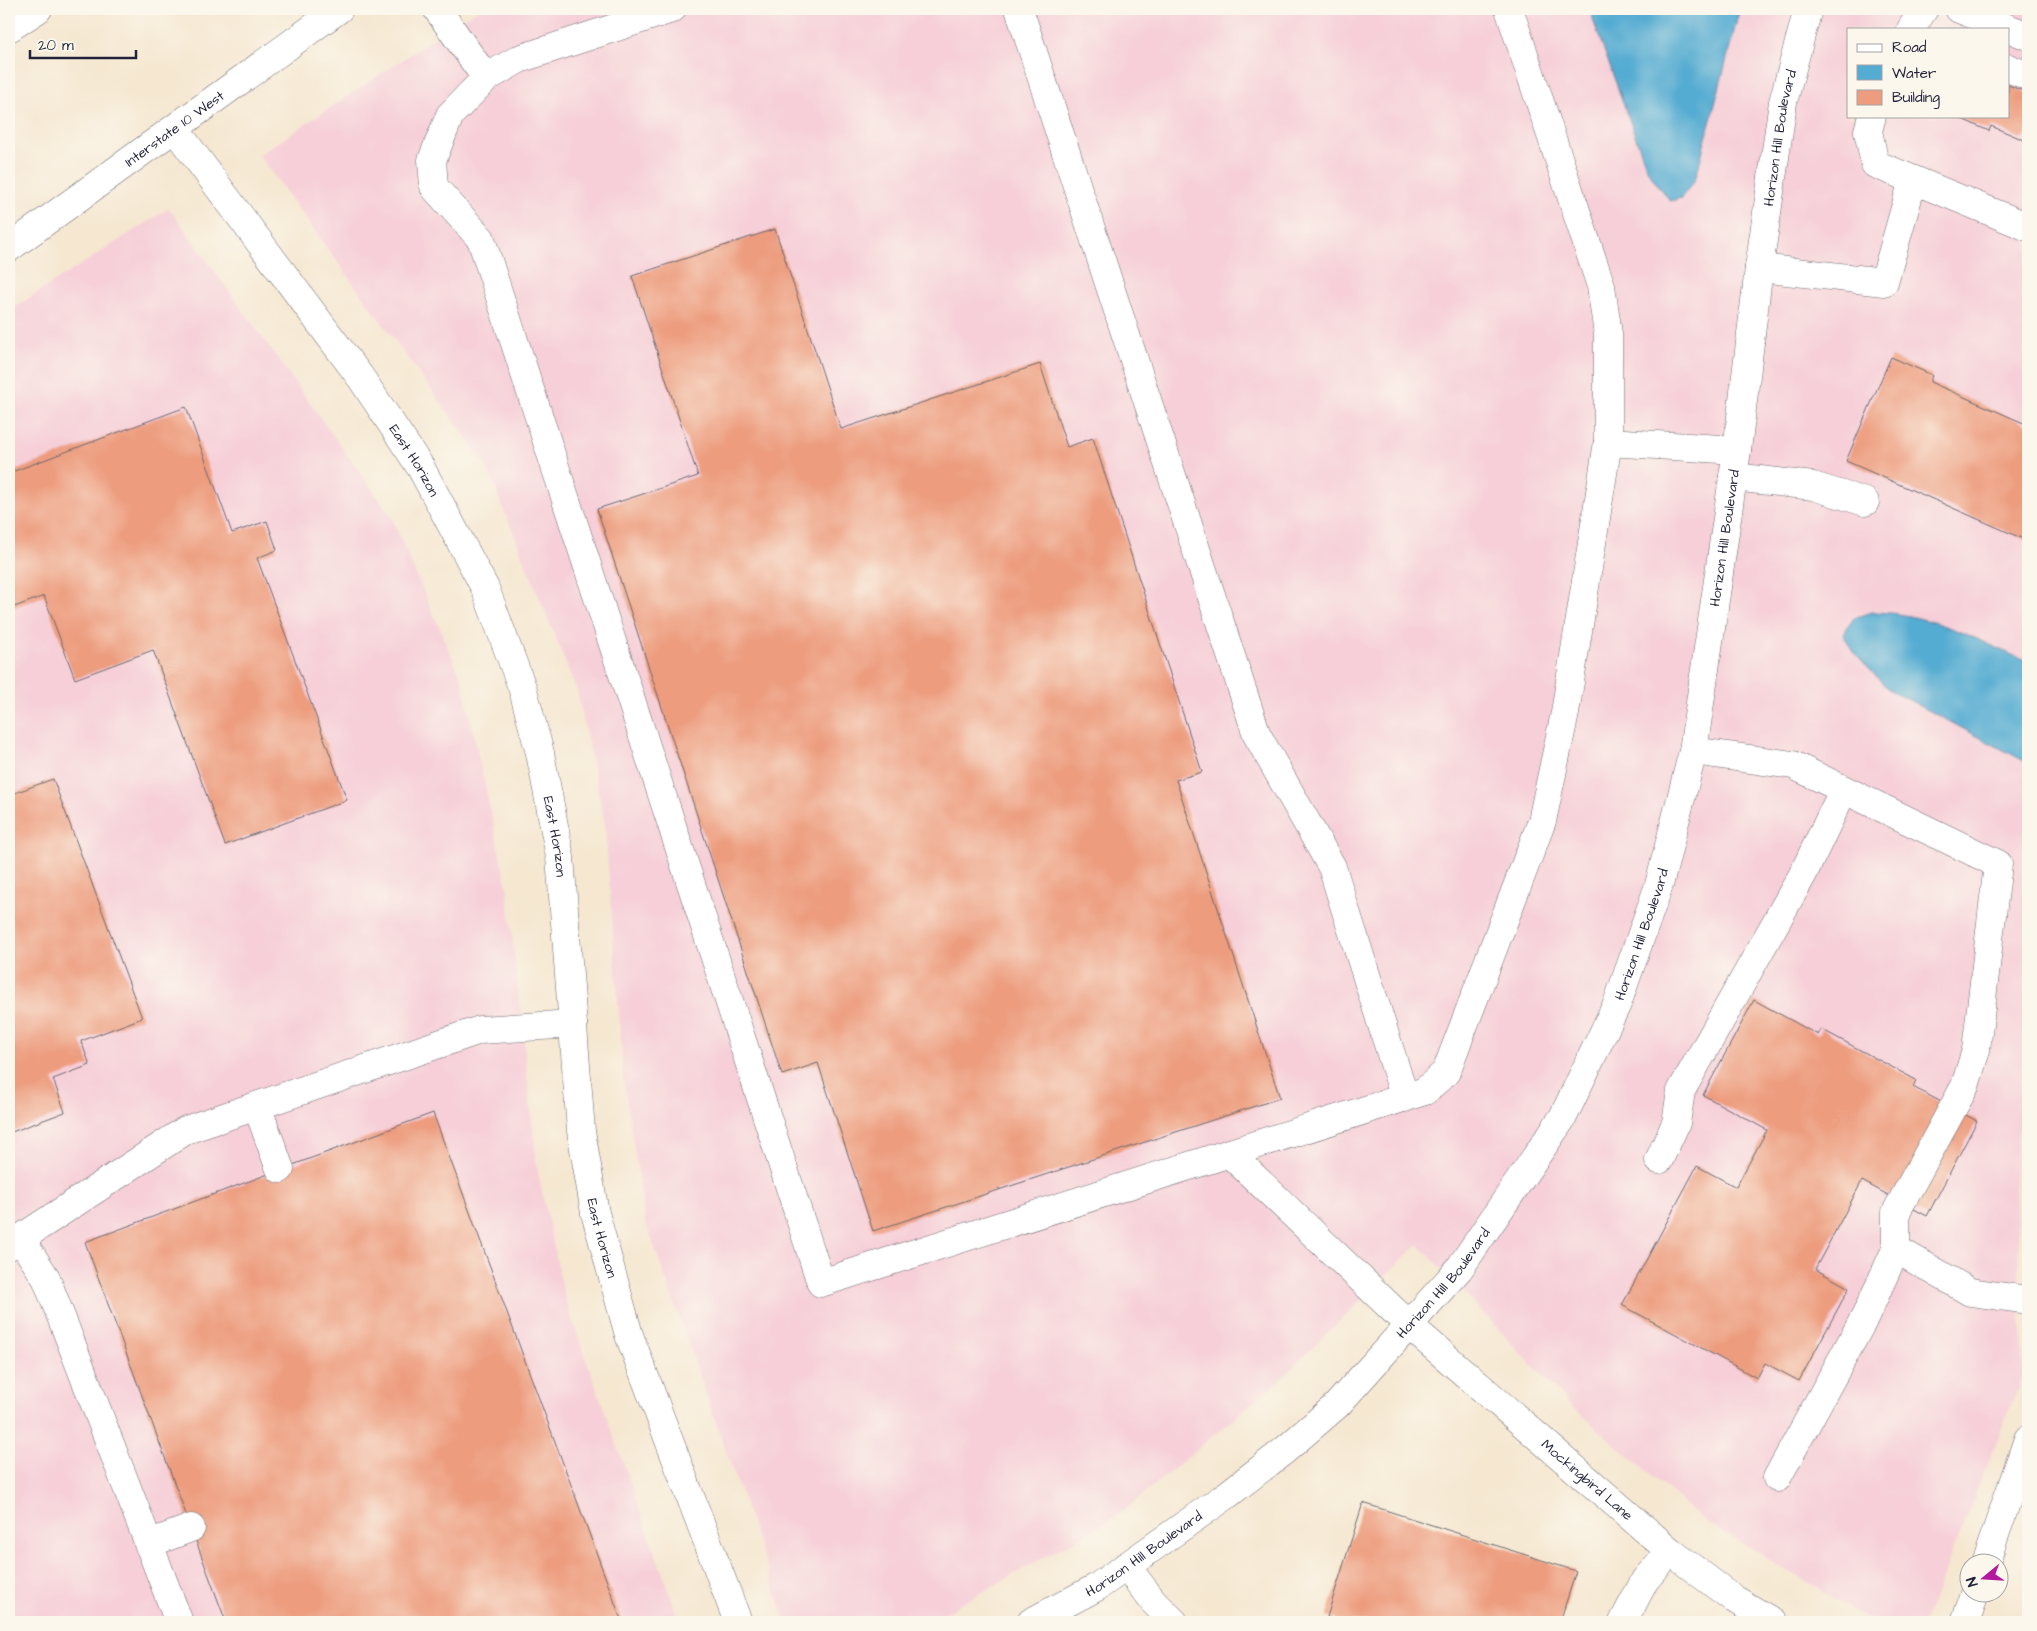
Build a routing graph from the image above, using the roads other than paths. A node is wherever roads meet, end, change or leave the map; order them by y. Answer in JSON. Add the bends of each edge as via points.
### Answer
{"nodes":[{"id":1,"x":38,"y":9,"type":"edge"},
{"id":2,"x":339,"y":9,"type":"edge"},
{"id":3,"x":437,"y":9,"type":"edge"},
{"id":4,"x":672,"y":9,"type":"edge"},
{"id":5,"x":1019,"y":9,"type":"edge"},
{"id":6,"x":1509,"y":9,"type":"edge"},
{"id":7,"x":1808,"y":9,"type":"edge"},
{"id":8,"x":1924,"y":9,"type":"edge"},
{"id":9,"x":1959,"y":9,"type":"edge"},
{"id":10,"x":9,"y":28,"type":"edge"},
{"id":11,"x":1912,"y":28,"type":"edge"},
{"id":12,"x":2008,"y":28,"type":"edge"},
{"id":13,"x":2010,"y":29,"type":"edge"},
{"id":14,"x":2028,"y":36,"type":"edge"},
{"id":15,"x":2010,"y":69,"type":"edge"},
{"id":16,"x":2028,"y":76,"type":"edge"},
{"id":17,"x":486,"y":78,"type":"junction"},
{"id":18,"x":1871,"y":118,"type":"edge"},
{"id":19,"x":175,"y":129,"type":"junction"},
{"id":20,"x":1913,"y":180,"type":"junction"},
{"id":21,"x":2028,"y":227,"type":"edge"},
{"id":22,"x":9,"y":248,"type":"edge"},
{"id":23,"x":1759,"y":268,"type":"junction"},
{"id":24,"x":1608,"y":442,"type":"junction"},
{"id":25,"x":1737,"y":450,"type":"junction"},
{"id":26,"x":1733,"y":478,"type":"junction"},
{"id":27,"x":1865,"y":502,"type":"dead end"},
{"id":28,"x":1693,"y":751,"type":"junction"},
{"id":29,"x":1843,"y":791,"type":"junction"},
{"id":30,"x":573,"y":1024,"type":"junction"},
{"id":31,"x":1405,"y":1098,"type":"junction"},
{"id":32,"x":257,"y":1106,"type":"junction"},
{"id":33,"x":1229,"y":1153,"type":"junction"},
{"id":34,"x":1659,"y":1160,"type":"dead end"},
{"id":35,"x":280,"y":1169,"type":"dead end"},
{"id":36,"x":15,"y":1242,"type":"edge"},
{"id":37,"x":1896,"y":1249,"type":"junction"},
{"id":38,"x":2028,"y":1300,"type":"edge"},
{"id":39,"x":1410,"y":1326,"type":"junction"},
{"id":40,"x":2028,"y":1439,"type":"edge"},
{"id":41,"x":1777,"y":1478,"type":"dead end"},
{"id":42,"x":191,"y":1528,"type":"dead end"},
{"id":43,"x":148,"y":1544,"type":"junction"},
{"id":44,"x":1670,"y":1551,"type":"junction"},
{"id":45,"x":1988,"y":1554,"type":"edge"},
{"id":46,"x":1126,"y":1566,"type":"junction"},
{"id":47,"x":1971,"y":1604,"type":"edge"},
{"id":48,"x":179,"y":1622,"type":"edge"},
{"id":49,"x":738,"y":1622,"type":"edge"},
{"id":50,"x":1031,"y":1622,"type":"edge"},
{"id":51,"x":1174,"y":1622,"type":"edge"},
{"id":52,"x":1623,"y":1622,"type":"edge"},
{"id":53,"x":1773,"y":1622,"type":"edge"},
{"id":54,"x":1965,"y":1622,"type":"edge"}],
"edges":[{"from":1,"to":10,"type":"main road"},
{"from":2,"to":19,"type":"main road","name":"Interstate 10 West"},
{"from":3,"to":17,"type":"main road"},
{"from":4,"to":17,"type":"main road","via":[[519,58]]},
{"from":5,"to":31,"type":"main road","via":[[1257,735],[1332,867]]},
{"from":6,"to":24,"type":"main road","via":[[1601,286],[1608,334]]},
{"from":7,"to":23,"type":"main road","name":"Horizon Hill Boulevard","via":[[1783,102]]},
{"from":8,"to":11,"type":"main road"},
{"from":9,"to":12,"type":"main road"},
{"from":13,"to":14,"type":"main road"},
{"from":15,"to":16,"type":"main road"},
{"from":17,"to":33,"type":"main road","via":[[450,115],[432,160],[434,187],[481,239],[822,1283]]},
{"from":18,"to":20,"type":"main road","via":[[1868,131],[1875,164]]},
{"from":19,"to":22,"type":"main road","name":"Interstate 10 West"},
{"from":19,"to":30,"type":"main road","name":"East Horizon","via":[[361,378],[421,468],[485,588],[523,690],[540,753],[560,857]]},
{"from":20,"to":21,"type":"main road"},
{"from":20,"to":23,"type":"main road","via":[[1884,282]]},
{"from":23,"to":25,"type":"main road","name":"Horizon Hill Boulevard"},
{"from":24,"to":25,"type":"main road"},
{"from":24,"to":31,"type":"main road","via":[[1565,713],[1542,821],[1446,1072],[1425,1091]]},
{"from":25,"to":26,"type":"main road","name":"Horizon Hill Boulevard"},
{"from":26,"to":27,"type":"main road","via":[[1812,486]]},
{"from":26,"to":28,"type":"main road","name":"Horizon Hill Boulevard"},
{"from":28,"to":29,"type":"main road","via":[[1793,765]]},
{"from":28,"to":39,"type":"main road","name":"Horizon Hill Boulevard","via":[[1658,885],[1617,1004],[1563,1117],[1459,1269]]},
{"from":29,"to":34,"type":"main road","via":[[1803,874],[1681,1090],[1676,1123]]},
{"from":29,"to":37,"type":"main road","via":[[1998,864],[1976,1050],[1965,1086],[1896,1212]]},
{"from":30,"to":32,"type":"main road","via":[[480,1030]]},
{"from":30,"to":49,"type":"main road","name":"East Horizon","via":[[582,1131],[595,1212],[629,1335]]},
{"from":31,"to":33,"type":"main road"},
{"from":32,"to":35,"type":"main road"},
{"from":32,"to":36,"type":"main road","via":[[186,1130]]},
{"from":33,"to":39,"type":"main road","name":"Mockingbird Lane"},
{"from":36,"to":43,"type":"main road","via":[[46,1278]]},
{"from":37,"to":38,"type":"main road","via":[[1970,1292]]},
{"from":37,"to":41,"type":"main road","via":[[1866,1315]]},
{"from":39,"to":44,"type":"main road","name":"Mockingbird Lane"},
{"from":39,"to":46,"type":"main road","name":"Horizon Hill Boulevard","via":[[1337,1405],[1285,1450]]},
{"from":40,"to":45,"type":"main road"},
{"from":42,"to":43,"type":"main road"},
{"from":43,"to":48,"type":"main road"},
{"from":44,"to":52,"type":"main road","via":[[1645,1580]]},
{"from":44,"to":53,"type":"main road","name":"Mockingbird Lane","via":[[1734,1599]]},
{"from":46,"to":50,"type":"main road","name":"Horizon Hill Boulevard","via":[[1097,1587]]},
{"from":46,"to":51,"type":"main road"},
{"from":47,"to":54,"type":"main road"}]}
